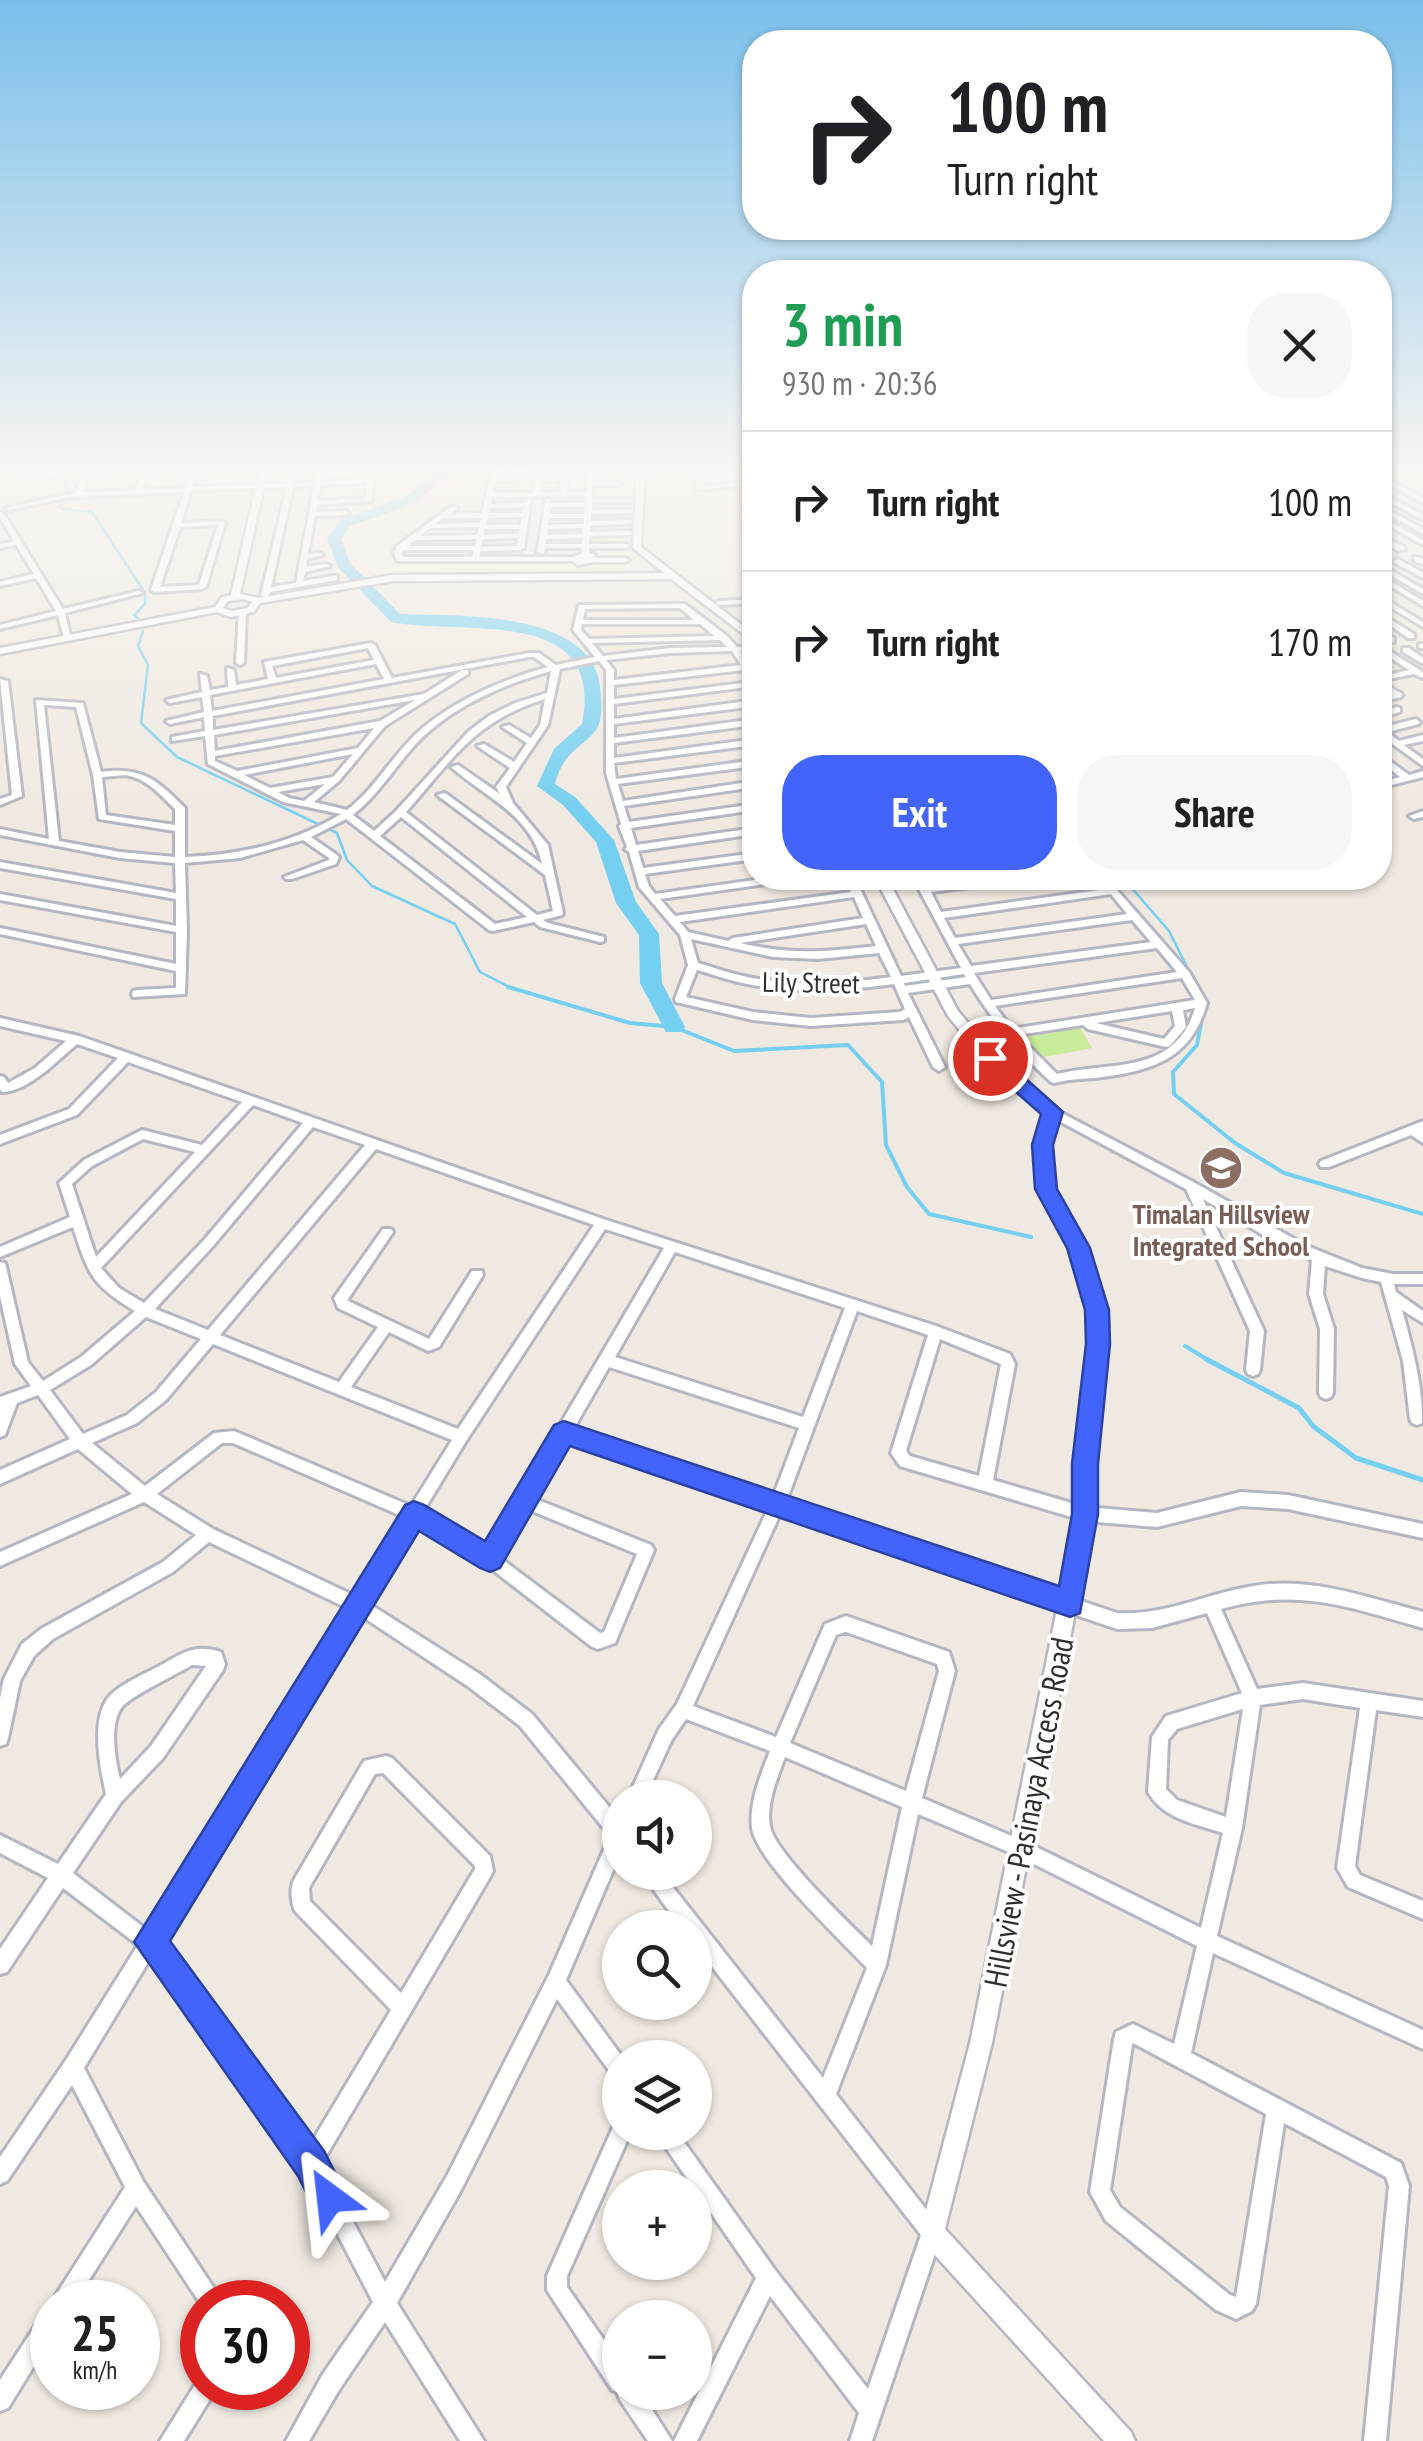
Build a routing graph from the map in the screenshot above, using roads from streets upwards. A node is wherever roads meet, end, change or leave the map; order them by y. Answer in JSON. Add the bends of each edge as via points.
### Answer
{"nodes":[{"id":1,"x":44,"y":583,"type":"edge"},
{"id":2,"x":156,"y":583,"type":"edge"},
{"id":3,"x":203,"y":583,"type":"edge"},
{"id":4,"x":238,"y":583,"type":"edge"},
{"id":5,"x":266,"y":583,"type":"edge"},
{"id":6,"x":305,"y":583,"type":"edge"},
{"id":7,"x":357,"y":583,"type":"edge"},
{"id":8,"x":681,"y":583,"type":"edge"},
{"id":9,"x":299,"y":584,"type":"joint"},
{"id":10,"x":1392,"y":585,"type":"edge"},
{"id":11,"x":139,"y":593,"type":"dead end"},
{"id":12,"x":1423,"y":593,"type":"edge"},
{"id":13,"x":263,"y":595,"type":"junction"},
{"id":14,"x":235,"y":596,"type":"junction"},
{"id":15,"x":1410,"y":596,"type":"junction"},
{"id":16,"x":1392,"y":599,"type":"edge"},
{"id":17,"x":734,"y":602,"type":"junction"},
{"id":18,"x":742,"y":602,"type":"edge"},
{"id":19,"x":719,"y":603,"type":"dead end"},
{"id":20,"x":1423,"y":604,"type":"edge"},
{"id":21,"x":742,"y":607,"type":"edge"},
{"id":22,"x":1392,"y":607,"type":"edge"},
{"id":23,"x":218,"y":608,"type":"junction"},
{"id":24,"x":61,"y":612,"type":"junction"},
{"id":25,"x":242,"y":613,"type":"junction"},
{"id":26,"x":579,"y":622,"type":"junction"},
{"id":27,"x":703,"y":622,"type":"junction"},
{"id":28,"x":1392,"y":623,"type":"edge"},
{"id":29,"x":1423,"y":625,"type":"edge"},
{"id":30,"x":0,"y":626,"type":"edge"},
{"id":31,"x":742,"y":630,"type":"edge"},
{"id":32,"x":1411,"y":636,"type":"dead end"},
{"id":33,"x":68,"y":638,"type":"junction"},
{"id":34,"x":724,"y":638,"type":"junction"},
{"id":35,"x":590,"y":641,"type":"junction"},
{"id":36,"x":735,"y":649,"type":"junction"},
{"id":37,"x":742,"y":649,"type":"edge"},
{"id":38,"x":1406,"y":650,"type":"dead end"},
{"id":39,"x":0,"y":651,"type":"edge"},
{"id":40,"x":1392,"y":655,"type":"edge"},
{"id":41,"x":742,"y":659,"type":"edge"},
{"id":42,"x":1398,"y":659,"type":"junction"},
{"id":43,"x":598,"y":660,"type":"junction"},
{"id":44,"x":1392,"y":660,"type":"edge"},
{"id":45,"x":380,"y":661,"type":"junction"},
{"id":46,"x":1423,"y":662,"type":"edge"},
{"id":47,"x":240,"y":663,"type":"dead end"},
{"id":48,"x":481,"y":664,"type":"junction"},
{"id":49,"x":742,"y":668,"type":"edge"},
{"id":50,"x":556,"y":669,"type":"junction"},
{"id":51,"x":230,"y":670,"type":"dead end"},
{"id":52,"x":1419,"y":674,"type":"edge"},
{"id":53,"x":203,"y":676,"type":"dead end"},
{"id":54,"x":1392,"y":677,"type":"edge"},
{"id":55,"x":0,"y":681,"type":"edge"},
{"id":56,"x":273,"y":681,"type":"junction"},
{"id":57,"x":389,"y":681,"type":"junction"},
{"id":58,"x":610,"y":684,"type":"junction"},
{"id":59,"x":742,"y":685,"type":"edge"},
{"id":60,"x":232,"y":689,"type":"junction"},
{"id":61,"x":1392,"y":692,"type":"edge"},
{"id":62,"x":3,"y":694,"type":"edge"},
{"id":63,"x":207,"y":694,"type":"junction"},
{"id":64,"x":550,"y":695,"type":"junction"},
{"id":65,"x":422,"y":696,"type":"junction"},
{"id":66,"x":1398,"y":696,"type":"joint"},
{"id":67,"x":1392,"y":697,"type":"edge"},
{"id":68,"x":170,"y":700,"type":"dead end"},
{"id":69,"x":610,"y":702,"type":"junction"},
{"id":70,"x":742,"y":705,"type":"edge"},
{"id":71,"x":1398,"y":710,"type":"dead end"},
{"id":72,"x":1392,"y":711,"type":"edge"},
{"id":73,"x":208,"y":714,"type":"junction"},
{"id":74,"x":4,"y":718,"type":"edge"},
{"id":75,"x":170,"y":721,"type":"dead end"},
{"id":76,"x":609,"y":722,"type":"junction"},
{"id":77,"x":1416,"y":722,"type":"dead end"},
{"id":78,"x":382,"y":724,"type":"junction"},
{"id":79,"x":742,"y":724,"type":"edge"},
{"id":80,"x":506,"y":727,"type":"dead end"},
{"id":81,"x":1392,"y":728,"type":"edge"},
{"id":82,"x":210,"y":734,"type":"junction"},
{"id":83,"x":1423,"y":738,"type":"edge"},
{"id":84,"x":175,"y":739,"type":"dead end"},
{"id":85,"x":1392,"y":740,"type":"edge"},
{"id":86,"x":608,"y":741,"type":"junction"},
{"id":87,"x":5,"y":742,"type":"edge"},
{"id":88,"x":532,"y":742,"type":"junction"},
{"id":89,"x":742,"y":744,"type":"edge"},
{"id":90,"x":1398,"y":744,"type":"junction"},
{"id":91,"x":482,"y":746,"type":"dead end"},
{"id":92,"x":357,"y":750,"type":"junction"},
{"id":93,"x":12,"y":754,"type":"junction"},
{"id":94,"x":210,"y":754,"type":"junction"},
{"id":95,"x":0,"y":756,"type":"edge"},
{"id":96,"x":1421,"y":759,"type":"edge"},
{"id":97,"x":609,"y":761,"type":"junction"},
{"id":98,"x":742,"y":765,"type":"edge"},
{"id":99,"x":456,"y":767,"type":"dead end"},
{"id":100,"x":1392,"y":767,"type":"edge"},
{"id":101,"x":14,"y":768,"type":"junction"},
{"id":102,"x":515,"y":768,"type":"junction"},
{"id":103,"x":0,"y":770,"type":"edge"},
{"id":104,"x":236,"y":774,"type":"junction"},
{"id":105,"x":1423,"y":774,"type":"edge"},
{"id":106,"x":97,"y":776,"type":"junction"},
{"id":107,"x":1408,"y":778,"type":"junction"},
{"id":108,"x":336,"y":779,"type":"junction"},
{"id":109,"x":1392,"y":781,"type":"edge"},
{"id":110,"x":612,"y":782,"type":"junction"},
{"id":111,"x":742,"y":786,"type":"edge"},
{"id":112,"x":269,"y":791,"type":"junction"},
{"id":113,"x":442,"y":795,"type":"dead end"},
{"id":114,"x":0,"y":802,"type":"edge"},
{"id":115,"x":307,"y":803,"type":"junction"},
{"id":116,"x":509,"y":804,"type":"junction"},
{"id":117,"x":618,"y":804,"type":"junction"},
{"id":118,"x":742,"y":809,"type":"edge"},
{"id":119,"x":402,"y":813,"type":"junction"},
{"id":120,"x":345,"y":815,"type":"junction"},
{"id":121,"x":624,"y":826,"type":"junction"},
{"id":122,"x":180,"y":829,"type":"junction"},
{"id":123,"x":0,"y":832,"type":"edge"},
{"id":124,"x":742,"y":833,"type":"edge"},
{"id":125,"x":306,"y":835,"type":"junction"},
{"id":126,"x":376,"y":835,"type":"junction"},
{"id":127,"x":54,"y":842,"type":"junction"},
{"id":128,"x":630,"y":849,"type":"junction"},
{"id":129,"x":742,"y":858,"type":"edge"},
{"id":130,"x":182,"y":862,"type":"junction"},
{"id":131,"x":0,"y":864,"type":"edge"},
{"id":132,"x":638,"y":872,"type":"junction"},
{"id":133,"x":550,"y":874,"type":"junction"},
{"id":134,"x":289,"y":877,"type":"dead end"},
{"id":135,"x":742,"y":885,"type":"edge"},
{"id":136,"x":855,"y":890,"type":"edge"},
{"id":137,"x":888,"y":890,"type":"edge"},
{"id":138,"x":924,"y":890,"type":"edge"},
{"id":139,"x":1113,"y":891,"type":"joint"},
{"id":140,"x":857,"y":894,"type":"junction"},
{"id":141,"x":0,"y":897,"type":"edge"},
{"id":142,"x":182,"y":897,"type":"junction"},
{"id":143,"x":653,"y":898,"type":"junction"},
{"id":144,"x":938,"y":916,"type":"junction"},
{"id":145,"x":1136,"y":916,"type":"junction"},
{"id":146,"x":538,"y":917,"type":"junction"},
{"id":147,"x":674,"y":920,"type":"junction"},
{"id":148,"x":869,"y":920,"type":"junction"},
{"id":149,"x":182,"y":930,"type":"junction"},
{"id":150,"x":0,"y":932,"type":"edge"},
{"id":151,"x":685,"y":934,"type":"junction"},
{"id":152,"x":600,"y":939,"type":"dead end"},
{"id":153,"x":723,"y":942,"type":"junction"},
{"id":154,"x":952,"y":942,"type":"junction"},
{"id":155,"x":1160,"y":944,"type":"junction"},
{"id":156,"x":882,"y":950,"type":"junction"},
{"id":157,"x":692,"y":965,"type":"junction"},
{"id":158,"x":182,"y":969,"type":"junction"},
{"id":159,"x":1185,"y":974,"type":"junction"},
{"id":160,"x":970,"y":976,"type":"junction"},
{"id":161,"x":934,"y":979,"type":"junction"},
{"id":162,"x":898,"y":985,"type":"junction"},
{"id":163,"x":136,"y":994,"type":"dead end"},
{"id":164,"x":1202,"y":1003,"type":"junction"},
{"id":165,"x":987,"y":1004,"type":"junction"},
{"id":166,"x":1177,"y":1008,"type":"junction"},
{"id":167,"x":911,"y":1010,"type":"junction"},
{"id":168,"x":0,"y":1022,"type":"edge"},
{"id":169,"x":1078,"y":1023,"type":"junction"},
{"id":170,"x":1010,"y":1034,"type":"junction"},
{"id":171,"x":75,"y":1039,"type":"junction"},
{"id":172,"x":126,"y":1057,"type":"junction"},
{"id":173,"x":939,"y":1066,"type":"dead end"},
{"id":174,"x":2,"y":1087,"type":"edge"},
{"id":175,"x":251,"y":1100,"type":"junction"},
{"id":176,"x":1052,"y":1112,"type":"junction"},
{"id":177,"x":310,"y":1122,"type":"junction"},
{"id":178,"x":1420,"y":1131,"type":"edge"},
{"id":179,"x":0,"y":1140,"type":"edge"},
{"id":180,"x":372,"y":1145,"type":"junction"},
{"id":181,"x":204,"y":1150,"type":"junction"},
{"id":182,"x":1326,"y":1164,"type":"dead end"},
{"id":183,"x":1190,"y":1186,"type":"junction"},
{"id":184,"x":76,"y":1220,"type":"junction"},
{"id":185,"x":602,"y":1223,"type":"junction"},
{"id":186,"x":387,"y":1232,"type":"dead end"},
{"id":187,"x":672,"y":1246,"type":"junction"},
{"id":188,"x":0,"y":1252,"type":"edge"},
{"id":189,"x":1319,"y":1256,"type":"junction"},
{"id":190,"x":0,"y":1267,"type":"edge"},
{"id":191,"x":94,"y":1268,"type":"junction"},
{"id":192,"x":477,"y":1275,"type":"dead end"},
{"id":193,"x":1423,"y":1279,"type":"edge"},
{"id":194,"x":1388,"y":1286,"type":"junction"},
{"id":195,"x":852,"y":1306,"type":"junction"},
{"id":196,"x":146,"y":1310,"type":"junction"},
{"id":197,"x":1423,"y":1318,"type":"edge"},
{"id":198,"x":386,"y":1326,"type":"junction"},
{"id":199,"x":936,"y":1332,"type":"junction"},
{"id":200,"x":214,"y":1338,"type":"junction"},
{"id":201,"x":606,"y":1360,"type":"junction"},
{"id":202,"x":1253,"y":1370,"type":"dead end"},
{"id":203,"x":40,"y":1388,"type":"junction"},
{"id":204,"x":340,"y":1390,"type":"junction"},
{"id":205,"x":1326,"y":1394,"type":"dead end"},
{"id":206,"x":6,"y":1402,"type":"edge"},
{"id":207,"x":1417,"y":1419,"type":"dead end"},
{"id":208,"x":808,"y":1425,"type":"junction"},
{"id":209,"x":0,"y":1431,"type":"edge"},
{"id":210,"x":564,"y":1433,"type":"junction"},
{"id":211,"x":462,"y":1436,"type":"junction"},
{"id":212,"x":82,"y":1444,"type":"junction"},
{"id":213,"x":0,"y":1477,"type":"edge"},
{"id":214,"x":985,"y":1485,"type":"junction"},
{"id":215,"x":145,"y":1495,"type":"junction"},
{"id":216,"x":524,"y":1501,"type":"junction"},
{"id":217,"x":777,"y":1505,"type":"junction"},
{"id":218,"x":414,"y":1514,"type":"junction"},
{"id":219,"x":1085,"y":1514,"type":"junction"},
{"id":220,"x":1423,"y":1531,"type":"edge"},
{"id":221,"x":208,"y":1534,"type":"junction"},
{"id":222,"x":0,"y":1559,"type":"edge"},
{"id":223,"x":490,"y":1559,"type":"junction"},
{"id":224,"x":1070,"y":1604,"type":"junction"},
{"id":225,"x":359,"y":1606,"type":"junction"},
{"id":226,"x":1212,"y":1606,"type":"junction"},
{"id":227,"x":1423,"y":1620,"type":"edge"},
{"id":228,"x":1252,"y":1698,"type":"junction"},
{"id":229,"x":1368,"y":1701,"type":"junction"},
{"id":230,"x":1423,"y":1709,"type":"edge"},
{"id":231,"x":683,"y":1710,"type":"junction"},
{"id":232,"x":0,"y":1738,"type":"edge"},
{"id":233,"x":781,"y":1747,"type":"junction"},
{"id":234,"x":644,"y":1780,"type":"edge"},
{"id":235,"x":115,"y":1796,"type":"junction"},
{"id":236,"x":912,"y":1802,"type":"junction"},
{"id":237,"x":602,"y":1812,"type":"edge"},
{"id":238,"x":1233,"y":1828,"type":"junction"},
{"id":239,"x":0,"y":1844,"type":"edge"},
{"id":240,"x":1022,"y":1849,"type":"junction"},
{"id":241,"x":62,"y":1876,"type":"junction"},
{"id":242,"x":602,"y":1876,"type":"edge"},
{"id":243,"x":664,"y":1890,"type":"edge"},
{"id":244,"x":679,"y":1910,"type":"edge"},
{"id":245,"x":1423,"y":1910,"type":"edge"},
{"id":246,"x":150,"y":1942,"type":"junction"},
{"id":247,"x":1209,"y":1942,"type":"junction"},
{"id":248,"x":712,"y":1952,"type":"edge"},
{"id":249,"x":877,"y":1965,"type":"junction"},
{"id":250,"x":0,"y":1966,"type":"edge"},
{"id":251,"x":556,"y":1982,"type":"junction"},
{"id":252,"x":402,"y":2007,"type":"junction"},
{"id":253,"x":1423,"y":2040,"type":"edge"},
{"id":254,"x":602,"y":2045,"type":"edge"},
{"id":255,"x":1181,"y":2055,"type":"junction"},
{"id":256,"x":73,"y":2068,"type":"junction"},
{"id":257,"x":825,"y":2097,"type":"junction"},
{"id":258,"x":1277,"y":2108,"type":"junction"},
{"id":259,"x":613,"y":2150,"type":"edge"},
{"id":260,"x":679,"y":2150,"type":"edge"},
{"id":261,"x":311,"y":2164,"type":"junction"},
{"id":262,"x":0,"y":2174,"type":"edge"},
{"id":263,"x":136,"y":2188,"type":"junction"},
{"id":264,"x":932,"y":2233,"type":"junction"},
{"id":265,"x":768,"y":2277,"type":"junction"},
{"id":266,"x":77,"y":2280,"type":"edge"},
{"id":267,"x":197,"y":2280,"type":"edge"},
{"id":268,"x":385,"y":2303,"type":"junction"},
{"id":269,"x":30,"y":2353,"type":"edge"},
{"id":270,"x":602,"y":2356,"type":"edge"},
{"id":271,"x":0,"y":2400,"type":"edge"},
{"id":272,"x":192,"y":2410,"type":"edge"},
{"id":273,"x":640,"y":2410,"type":"edge"},
{"id":274,"x":872,"y":2412,"type":"junction"},
{"id":275,"x":172,"y":2441,"type":"edge"},
{"id":276,"x":297,"y":2441,"type":"edge"},
{"id":277,"x":472,"y":2441,"type":"edge"},
{"id":278,"x":661,"y":2441,"type":"edge"},
{"id":279,"x":686,"y":2441,"type":"edge"},
{"id":280,"x":861,"y":2441,"type":"edge"},
{"id":281,"x":1122,"y":2441,"type":"edge"},
{"id":282,"x":1374,"y":2441,"type":"edge"}],
"edges":[{"from":1,"to":24,"type":"street"},
{"from":2,"to":3,"type":"street","via":[[154,590]]},
{"from":4,"to":14,"type":"street"},
{"from":5,"to":13,"type":"street"},
{"from":6,"to":9,"type":"street"},
{"from":7,"to":13,"type":"street"},
{"from":8,"to":31,"type":"street"},
{"from":9,"to":13,"type":"street"},
{"from":10,"to":15,"type":"street"},
{"from":11,"to":24,"type":"street"},
{"from":12,"to":15,"type":"street"},
{"from":13,"to":14,"type":"street"},
{"from":13,"to":25,"type":"street"},
{"from":14,"to":23,"type":"street"},
{"from":15,"to":16,"type":"street"},
{"from":15,"to":20,"type":"street"},
{"from":17,"to":18,"type":"street"},
{"from":17,"to":19,"type":"street"},
{"from":17,"to":21,"type":"street"},
{"from":22,"to":29,"type":"street"},
{"from":23,"to":25,"type":"street"},
{"from":23,"to":33,"type":"street"},
{"from":24,"to":30,"type":"street"},
{"from":24,"to":33,"type":"street"},
{"from":25,"to":47,"type":"street"},
{"from":26,"to":27,"type":"street"},
{"from":26,"to":27,"type":"street","via":[[582,607],[682,606]]},
{"from":26,"to":35,"type":"street","via":[[577,630]]},
{"from":27,"to":34,"type":"street"},
{"from":28,"to":32,"type":"street"},
{"from":33,"to":39,"type":"street"},
{"from":34,"to":35,"type":"street"},
{"from":34,"to":36,"type":"street"},
{"from":35,"to":43,"type":"street"},
{"from":36,"to":37,"type":"street"},
{"from":36,"to":41,"type":"street"},
{"from":36,"to":43,"type":"street","via":[[679,648]]},
{"from":38,"to":46,"type":"street"},
{"from":40,"to":42,"type":"street"},
{"from":42,"to":44,"type":"street"},
{"from":42,"to":52,"type":"street"},
{"from":43,"to":50,"type":"street"},
{"from":43,"to":58,"type":"street","via":[[610,670]]},
{"from":45,"to":56,"type":"street"},
{"from":45,"to":56,"type":"street","via":[[370,644],[267,664]]},
{"from":45,"to":57,"type":"street"},
{"from":48,"to":50,"type":"street","via":[[536,655]]},
{"from":48,"to":57,"type":"street"},
{"from":48,"to":65,"type":"street"},
{"from":49,"to":58,"type":"street"},
{"from":50,"to":64,"type":"street"},
{"from":50,"to":120,"type":"street","via":[[450,711]]},
{"from":51,"to":60,"type":"street"},
{"from":52,"to":54,"type":"street"},
{"from":53,"to":63,"type":"street"},
{"from":55,"to":62,"type":"street"},
{"from":56,"to":60,"type":"street"},
{"from":57,"to":73,"type":"street"},
{"from":58,"to":69,"type":"street"},
{"from":59,"to":69,"type":"street"},
{"from":60,"to":63,"type":"street"},
{"from":61,"to":66,"type":"street"},
{"from":62,"to":74,"type":"street"},
{"from":63,"to":68,"type":"street"},
{"from":63,"to":73,"type":"street"},
{"from":64,"to":88,"type":"street","via":[[544,725]]},
{"from":64,"to":119,"type":"street","via":[[526,700],[467,733]]},
{"from":65,"to":78,"type":"street"},
{"from":65,"to":82,"type":"street"},
{"from":66,"to":67,"type":"street"},
{"from":69,"to":76,"type":"street"},
{"from":70,"to":76,"type":"street"},
{"from":71,"to":72,"type":"street"},
{"from":73,"to":75,"type":"street"},
{"from":73,"to":82,"type":"street"},
{"from":74,"to":87,"type":"street"},
{"from":76,"to":86,"type":"street"},
{"from":77,"to":81,"type":"street"},
{"from":78,"to":92,"type":"street"},
{"from":78,"to":94,"type":"street"},
{"from":79,"to":86,"type":"street"},
{"from":80,"to":88,"type":"street"},
{"from":82,"to":84,"type":"street"},
{"from":82,"to":94,"type":"street"},
{"from":83,"to":90,"type":"street"},
{"from":85,"to":90,"type":"street"},
{"from":86,"to":97,"type":"street"},
{"from":87,"to":93,"type":"street"},
{"from":88,"to":102,"type":"street"},
{"from":89,"to":97,"type":"street"},
{"from":90,"to":96,"type":"street"},
{"from":91,"to":102,"type":"street"},
{"from":92,"to":104,"type":"street"},
{"from":92,"to":108,"type":"street"},
{"from":93,"to":95,"type":"street"},
{"from":93,"to":101,"type":"street"},
{"from":94,"to":104,"type":"street","via":[[211,762]]},
{"from":97,"to":110,"type":"street"},
{"from":98,"to":110,"type":"street"},
{"from":99,"to":116,"type":"street"},
{"from":100,"to":107,"type":"street"},
{"from":101,"to":103,"type":"street"},
{"from":101,"to":114,"type":"street","via":[[17,796]]},
{"from":102,"to":116,"type":"street","via":[[501,787]]},
{"from":104,"to":112,"type":"street"},
{"from":105,"to":107,"type":"street"},
{"from":106,"to":122,"type":"street","via":[[138,772],[180,808]]},
{"from":106,"to":122,"type":"street","via":[[102,818]]},
{"from":106,"to":127,"type":"street","via":[[80,705],[40,702]]},
{"from":107,"to":109,"type":"street"},
{"from":108,"to":112,"type":"street"},
{"from":108,"to":115,"type":"street"},
{"from":110,"to":117,"type":"street"},
{"from":111,"to":117,"type":"street"},
{"from":112,"to":115,"type":"street"},
{"from":113,"to":133,"type":"street"},
{"from":115,"to":120,"type":"street"},
{"from":116,"to":133,"type":"street","via":[[544,845]]},
{"from":117,"to":121,"type":"street"},
{"from":118,"to":121,"type":"street"},
{"from":119,"to":126,"type":"street"},
{"from":119,"to":146,"type":"street"},
{"from":120,"to":125,"type":"street"},
{"from":120,"to":126,"type":"street"},
{"from":121,"to":128,"type":"street"},
{"from":122,"to":130,"type":"street"},
{"from":123,"to":127,"type":"street"},
{"from":124,"to":128,"type":"street"},
{"from":125,"to":130,"type":"street","via":[[237,856]]},
{"from":125,"to":134,"type":"street","via":[[334,856],[332,862]]},
{"from":126,"to":146,"type":"street","via":[[492,928]]},
{"from":127,"to":130,"type":"street"},
{"from":128,"to":132,"type":"street"},
{"from":129,"to":132,"type":"street"},
{"from":130,"to":142,"type":"street"},
{"from":131,"to":142,"type":"street"},
{"from":132,"to":143,"type":"street"},
{"from":133,"to":146,"type":"street","via":[[558,913]]},
{"from":135,"to":143,"type":"street"},
{"from":136,"to":140,"type":"street"},
{"from":137,"to":161,"type":"street"},
{"from":138,"to":144,"type":"street"},
{"from":139,"to":144,"type":"street"},
{"from":139,"to":145,"type":"street"},
{"from":140,"to":147,"type":"street"},
{"from":140,"to":148,"type":"street"},
{"from":141,"to":149,"type":"street"},
{"from":142,"to":149,"type":"street"},
{"from":143,"to":147,"type":"street"},
{"from":144,"to":154,"type":"street"},
{"from":145,"to":154,"type":"street"},
{"from":145,"to":155,"type":"street"},
{"from":146,"to":152,"type":"street","via":[[544,925]]},
{"from":147,"to":151,"type":"street"},
{"from":148,"to":153,"type":"street"},
{"from":148,"to":156,"type":"street"},
{"from":149,"to":158,"type":"street"},
{"from":150,"to":158,"type":"street"},
{"from":151,"to":153,"type":"street"},
{"from":151,"to":157,"type":"street"},
{"from":153,"to":156,"type":"street","via":[[774,954]]},
{"from":154,"to":160,"type":"street"},
{"from":155,"to":159,"type":"street"},
{"from":155,"to":160,"type":"street","name":"Lily Street"},
{"from":156,"to":162,"type":"street"},
{"from":157,"to":162,"type":"street","name":"Lily Street","via":[[791,986]]},
{"from":157,"to":167,"type":"street","via":[[680,999],[753,1016],[811,1022],[903,1016]]},
{"from":158,"to":163,"type":"street","via":[[182,991]]},
{"from":159,"to":164,"type":"street"},
{"from":159,"to":165,"type":"street"},
{"from":160,"to":161,"type":"street","name":"Lily Street"},
{"from":160,"to":165,"type":"street"},
{"from":161,"to":162,"type":"street","name":"Lily Street"},
{"from":161,"to":176,"type":"street","via":[[990,1058]]},
{"from":162,"to":167,"type":"street"},
{"from":164,"to":166,"type":"street"},
{"from":164,"to":170,"type":"street","via":[[1196,1025],[1174,1051],[1110,1072],[1055,1078]]},
{"from":165,"to":170,"type":"street"},
{"from":166,"to":169,"type":"street"},
{"from":166,"to":169,"type":"street","via":[[1180,1029],[1166,1043]]},
{"from":167,"to":173,"type":"street"},
{"from":168,"to":171,"type":"street"},
{"from":169,"to":170,"type":"street"},
{"from":171,"to":172,"type":"street"},
{"from":171,"to":174,"type":"street","via":[[40,1071]]},
{"from":172,"to":175,"type":"street"},
{"from":172,"to":179,"type":"street","via":[[73,1112]]},
{"from":175,"to":177,"type":"street"},
{"from":175,"to":181,"type":"street"},
{"from":176,"to":183,"type":"street"},
{"from":176,"to":219,"type":"street","name":"Hillsview - Pasinaya Access Road","via":[[1042,1145],[1046,1189],[1078,1248],[1097,1310]]},
{"from":177,"to":180,"type":"street"},
{"from":177,"to":196,"type":"street"},
{"from":178,"to":182,"type":"street"},
{"from":180,"to":185,"type":"street"},
{"from":180,"to":200,"type":"street"},
{"from":181,"to":184,"type":"street","via":[[142,1134],[95,1158],[65,1183]]},
{"from":181,"to":191,"type":"street"},
{"from":183,"to":189,"type":"street"},
{"from":183,"to":202,"type":"street","via":[[1257,1331]]},
{"from":184,"to":188,"type":"street"},
{"from":184,"to":191,"type":"street"},
{"from":185,"to":187,"type":"street"},
{"from":185,"to":211,"type":"street"},
{"from":186,"to":198,"type":"street","via":[[341,1298]]},
{"from":187,"to":195,"type":"street"},
{"from":187,"to":201,"type":"street"},
{"from":189,"to":194,"type":"street"},
{"from":189,"to":205,"type":"street","via":[[1316,1294],[1328,1328]]},
{"from":190,"to":203,"type":"street","via":[[22,1364]]},
{"from":191,"to":196,"type":"street","via":[[114,1292]]},
{"from":192,"to":198,"type":"street","via":[[434,1344]]},
{"from":193,"to":194,"type":"street"},
{"from":194,"to":197,"type":"street"},
{"from":194,"to":207,"type":"street","via":[[1410,1361]]},
{"from":195,"to":199,"type":"street"},
{"from":195,"to":208,"type":"street"},
{"from":196,"to":200,"type":"street"},
{"from":196,"to":203,"type":"street","via":[[90,1359]]},
{"from":198,"to":204,"type":"street"},
{"from":199,"to":214,"type":"street","via":[[1008,1361]]},
{"from":199,"to":214,"type":"street","via":[[898,1453]]},
{"from":200,"to":204,"type":"street"},
{"from":200,"to":212,"type":"street","via":[[141,1414]]},
{"from":201,"to":208,"type":"street"},
{"from":201,"to":210,"type":"street"},
{"from":203,"to":206,"type":"street"},
{"from":203,"to":212,"type":"street"},
{"from":204,"to":211,"type":"street"},
{"from":206,"to":209,"type":"street"},
{"from":208,"to":217,"type":"street"},
{"from":210,"to":216,"type":"street"},
{"from":210,"to":217,"type":"street"},
{"from":211,"to":218,"type":"street"},
{"from":212,"to":213,"type":"street"},
{"from":212,"to":215,"type":"street"},
{"from":214,"to":219,"type":"street"},
{"from":215,"to":218,"type":"street","via":[[226,1436]]},
{"from":215,"to":221,"type":"street"},
{"from":215,"to":222,"type":"street"},
{"from":216,"to":223,"type":"street"},
{"from":216,"to":223,"type":"street","via":[[646,1550],[610,1638],[598,1640]]},
{"from":217,"to":224,"type":"street"},
{"from":217,"to":231,"type":"street"},
{"from":218,"to":223,"type":"street"},
{"from":218,"to":225,"type":"street"},
{"from":219,"to":220,"type":"street","via":[[1156,1520],[1241,1499],[1288,1502]]},
{"from":219,"to":224,"type":"street","name":"Hillsview - Pasinaya Access Road"},
{"from":221,"to":225,"type":"street"},
{"from":221,"to":232,"type":"street","via":[[168,1567],[28,1650],[12,1679]]},
{"from":224,"to":226,"type":"street","via":[[1131,1623]]},
{"from":224,"to":240,"type":"street","name":"Hillsview - Pasinaya Access Road"},
{"from":225,"to":237,"type":"street","via":[[526,1720]]},
{"from":225,"to":246,"type":"street"},
{"from":226,"to":227,"type":"street","via":[[1290,1590]]},
{"from":226,"to":228,"type":"street"},
{"from":228,"to":229,"type":"street","via":[[1322,1692]]},
{"from":228,"to":238,"type":"street"},
{"from":228,"to":238,"type":"street","via":[[1172,1722],[1160,1737],[1156,1781],[1163,1802]]},
{"from":229,"to":230,"type":"street"},
{"from":229,"to":245,"type":"street","via":[[1346,1868],[1354,1882]]},
{"from":231,"to":233,"type":"street"},
{"from":231,"to":234,"type":"street"},
{"from":233,"to":236,"type":"street"},
{"from":233,"to":236,"type":"street","via":[[838,1624],[943,1658],[947,1671]]},
{"from":233,"to":249,"type":"street","via":[[759,1815],[768,1847]]},
{"from":235,"to":235,"type":"street","via":[[166,1739],[215,1658],[191,1657],[117,1700],[106,1754]]},
{"from":235,"to":241,"type":"street"},
{"from":236,"to":240,"type":"street"},
{"from":236,"to":249,"type":"street"},
{"from":238,"to":247,"type":"street"},
{"from":239,"to":241,"type":"street"},
{"from":240,"to":247,"type":"street"},
{"from":240,"to":264,"type":"street","name":"Hillsview - Pasinaya Access Road"},
{"from":241,"to":246,"type":"street"},
{"from":241,"to":250,"type":"street"},
{"from":242,"to":251,"type":"street"},
{"from":243,"to":244,"type":"street"},
{"from":246,"to":256,"type":"street"},
{"from":246,"to":261,"type":"street"},
{"from":247,"to":253,"type":"street"},
{"from":247,"to":255,"type":"street"},
{"from":248,"to":257,"type":"street"},
{"from":249,"to":257,"type":"street"},
{"from":251,"to":254,"type":"street"},
{"from":251,"to":268,"type":"street"},
{"from":252,"to":252,"type":"street","via":[[480,1880],[484,1862],[377,1762],[298,1896]]},
{"from":252,"to":261,"type":"street"},
{"from":255,"to":258,"type":"street"},
{"from":255,"to":258,"type":"street","via":[[1134,2034],[1123,2039],[1100,2192],[1113,2214],[1236,2308],[1246,2304]]},
{"from":256,"to":262,"type":"street"},
{"from":256,"to":263,"type":"street"},
{"from":257,"to":264,"type":"street"},
{"from":258,"to":282,"type":"street","via":[[1398,2178]]},
{"from":259,"to":270,"type":"street","via":[[557,2276],[557,2290]]},
{"from":260,"to":265,"type":"street"},
{"from":261,"to":268,"type":"street"},
{"from":263,"to":266,"type":"street"},
{"from":263,"to":267,"type":"street"},
{"from":264,"to":274,"type":"street"},
{"from":264,"to":281,"type":"street"},
{"from":265,"to":274,"type":"street"},
{"from":265,"to":279,"type":"street"},
{"from":268,"to":276,"type":"street"},
{"from":268,"to":277,"type":"street"},
{"from":269,"to":271,"type":"street"},
{"from":272,"to":275,"type":"street"},
{"from":273,"to":278,"type":"street"},
{"from":274,"to":280,"type":"street"}]}
